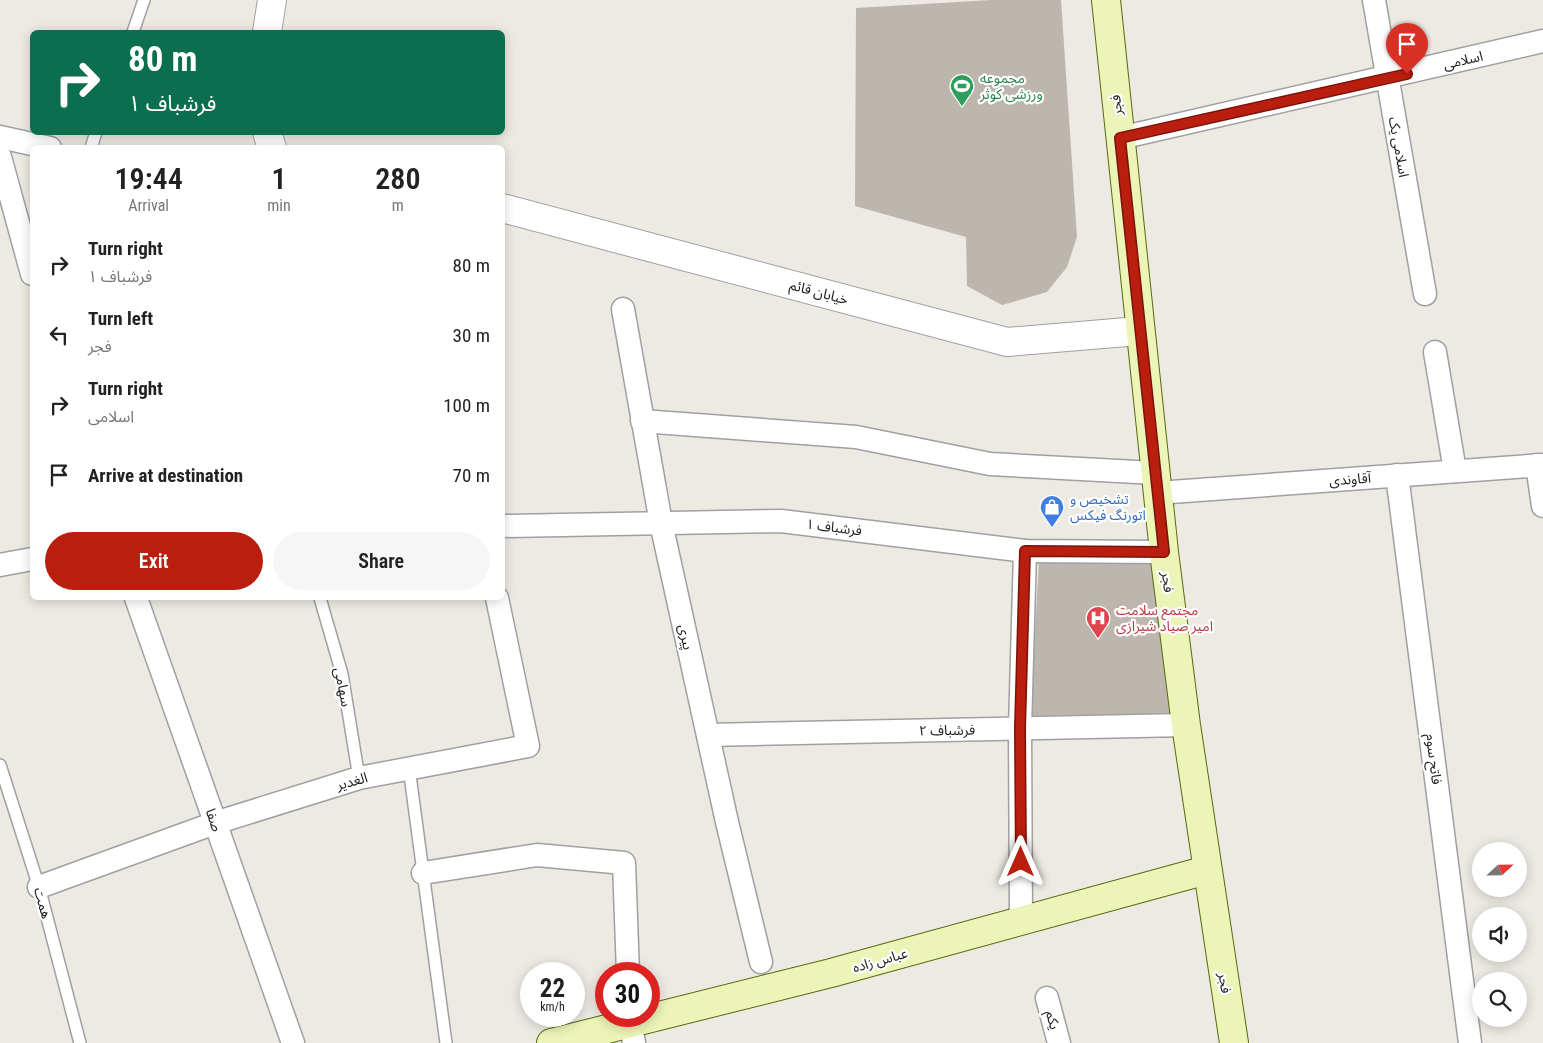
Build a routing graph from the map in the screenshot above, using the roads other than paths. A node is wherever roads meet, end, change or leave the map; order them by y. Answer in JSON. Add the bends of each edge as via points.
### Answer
{"nodes":[{"id":1,"x":144,"y":0,"type":"edge"},
{"id":2,"x":272,"y":0,"type":"edge"},
{"id":3,"x":1106,"y":0,"type":"edge"},
{"id":4,"x":1374,"y":0,"type":"edge"},
{"id":5,"x":133,"y":30,"type":"edge"},
{"id":6,"x":267,"y":30,"type":"edge"},
{"id":7,"x":1543,"y":42,"type":"edge"},
{"id":8,"x":1387,"y":78,"type":"junction"},
{"id":9,"x":0,"y":137,"type":"edge"},
{"id":10,"x":1120,"y":138,"type":"junction"},
{"id":11,"x":36,"y":145,"type":"edge"},
{"id":12,"x":0,"y":157,"type":"edge"},
{"id":13,"x":6,"y":204,"type":"edge"},
{"id":14,"x":505,"y":209,"type":"edge"},
{"id":15,"x":30,"y":269,"type":"edge"},
{"id":16,"x":1425,"y":294,"type":"dead end"},
{"id":17,"x":623,"y":309,"type":"dead end"},
{"id":18,"x":1139,"y":331,"type":"junction"},
{"id":19,"x":1435,"y":352,"type":"dead end"},
{"id":20,"x":642,"y":421,"type":"junction"},
{"id":21,"x":1540,"y":465,"type":"edge"},
{"id":22,"x":1455,"y":471,"type":"junction"},
{"id":23,"x":1397,"y":475,"type":"junction"},
{"id":24,"x":1156,"y":483,"type":"junction"},
{"id":25,"x":1543,"y":506,"type":"edge"},
{"id":26,"x":661,"y":523,"type":"junction"},
{"id":27,"x":505,"y":526,"type":"edge"},
{"id":28,"x":1025,"y":551,"type":"junction"},
{"id":29,"x":1164,"y":552,"type":"junction"},
{"id":30,"x":30,"y":559,"type":"edge"},
{"id":31,"x":0,"y":566,"type":"edge"},
{"id":32,"x":137,"y":600,"type":"edge"},
{"id":33,"x":321,"y":600,"type":"edge"},
{"id":34,"x":497,"y":600,"type":"edge"},
{"id":35,"x":1186,"y":725,"type":"junction"},
{"id":36,"x":1020,"y":728,"type":"junction"},
{"id":37,"x":708,"y":735,"type":"junction"},
{"id":38,"x":0,"y":765,"type":"edge"},
{"id":39,"x":409,"y":768,"type":"junction"},
{"id":40,"x":360,"y":778,"type":"junction"},
{"id":41,"x":215,"y":824,"type":"junction"},
{"id":42,"x":1207,"y":870,"type":"junction"},
{"id":43,"x":423,"y":873,"type":"junction"},
{"id":44,"x":39,"y":887,"type":"junction"},
{"id":45,"x":1021,"y":920,"type":"junction"},
{"id":46,"x":628,"y":962,"type":"edge"},
{"id":47,"x":761,"y":962,"type":"dead end"},
{"id":48,"x":1047,"y":998,"type":"dead end"},
{"id":49,"x":631,"y":1028,"type":"edge"},
{"id":50,"x":80,"y":1043,"type":"edge"},
{"id":51,"x":293,"y":1043,"type":"edge"},
{"id":52,"x":446,"y":1043,"type":"edge"},
{"id":53,"x":551,"y":1043,"type":"edge"},
{"id":54,"x":1058,"y":1043,"type":"edge"},
{"id":55,"x":1234,"y":1043,"type":"edge"},
{"id":56,"x":1470,"y":1043,"type":"edge"}],
"edges":[{"from":1,"to":5,"type":"lane"},
{"from":2,"to":6,"type":"street"},
{"from":3,"to":10,"type":"main road","name":"فجر"},
{"from":4,"to":8,"type":"street","name":"اسلامی یک"},
{"from":7,"to":8,"type":"street","name":"اسلامی"},
{"from":8,"to":10,"type":"street","name":"اسلامی"},
{"from":8,"to":16,"type":"street","name":"اسلامی یک"},
{"from":9,"to":11,"type":"street"},
{"from":10,"to":18,"type":"main road","name":"فجر"},
{"from":12,"to":13,"type":"street"},
{"from":13,"to":15,"type":"street"},
{"from":14,"to":18,"type":"street","name":"خیابان قائم","via":[[1007,342]]},
{"from":17,"to":20,"type":"street","name":"پیری"},
{"from":18,"to":24,"type":"main road","name":"فجر"},
{"from":19,"to":22,"type":"street"},
{"from":20,"to":24,"type":"street","name":"آقاوندی","via":[[856,437],[990,464]]},
{"from":20,"to":26,"type":"street","name":"پیری"},
{"from":21,"to":22,"type":"street","name":"آقاوندی"},
{"from":21,"to":25,"type":"street"},
{"from":22,"to":23,"type":"street","name":"آقاوندی"},
{"from":23,"to":24,"type":"street","name":"آقاوندی"},
{"from":23,"to":56,"type":"street","name":"فاتح سوم"},
{"from":24,"to":29,"type":"main road","name":"فجر"},
{"from":26,"to":27,"type":"street","name":"فرشباف ۱"},
{"from":26,"to":28,"type":"street","name":"فرشباف ۱","via":[[781,521]]},
{"from":26,"to":37,"type":"street","name":"پیری"},
{"from":28,"to":29,"type":"street","name":"فرشباف ۱"},
{"from":28,"to":36,"type":"street"},
{"from":29,"to":35,"type":"main road","name":"فجر"},
{"from":30,"to":31,"type":"street"},
{"from":32,"to":41,"type":"street","name":"صفا"},
{"from":33,"to":40,"type":"lane","name":"سهامی","via":[[342,674]]},
{"from":34,"to":39,"type":"street","name":"الغدیر","via":[[528,746]]},
{"from":35,"to":36,"type":"street","name":"فرشباف ۲"},
{"from":35,"to":42,"type":"main road","name":"فجر"},
{"from":36,"to":37,"type":"street","name":"فرشباف ۲"},
{"from":36,"to":45,"type":"street"},
{"from":37,"to":47,"type":"street","name":"پیری"},
{"from":38,"to":44,"type":"lane","name":"همت"},
{"from":39,"to":40,"type":"street","name":"الغدیر"},
{"from":39,"to":43,"type":"lane"},
{"from":40,"to":41,"type":"street","name":"الغدیر"},
{"from":41,"to":44,"type":"street","name":"الغدیر"},
{"from":41,"to":51,"type":"street","name":"صفا"},
{"from":42,"to":45,"type":"main road","name":"عباس زاده"},
{"from":42,"to":55,"type":"main road","name":"فجر"},
{"from":43,"to":46,"type":"street","via":[[537,856],[624,863]]},
{"from":43,"to":52,"type":"lane"},
{"from":44,"to":50,"type":"lane","name":"همت"},
{"from":45,"to":49,"type":"main road","name":"عباس زاده"},
{"from":48,"to":54,"type":"street","name":"یکم"},
{"from":49,"to":53,"type":"main road","name":"عباس زاده"}]}
